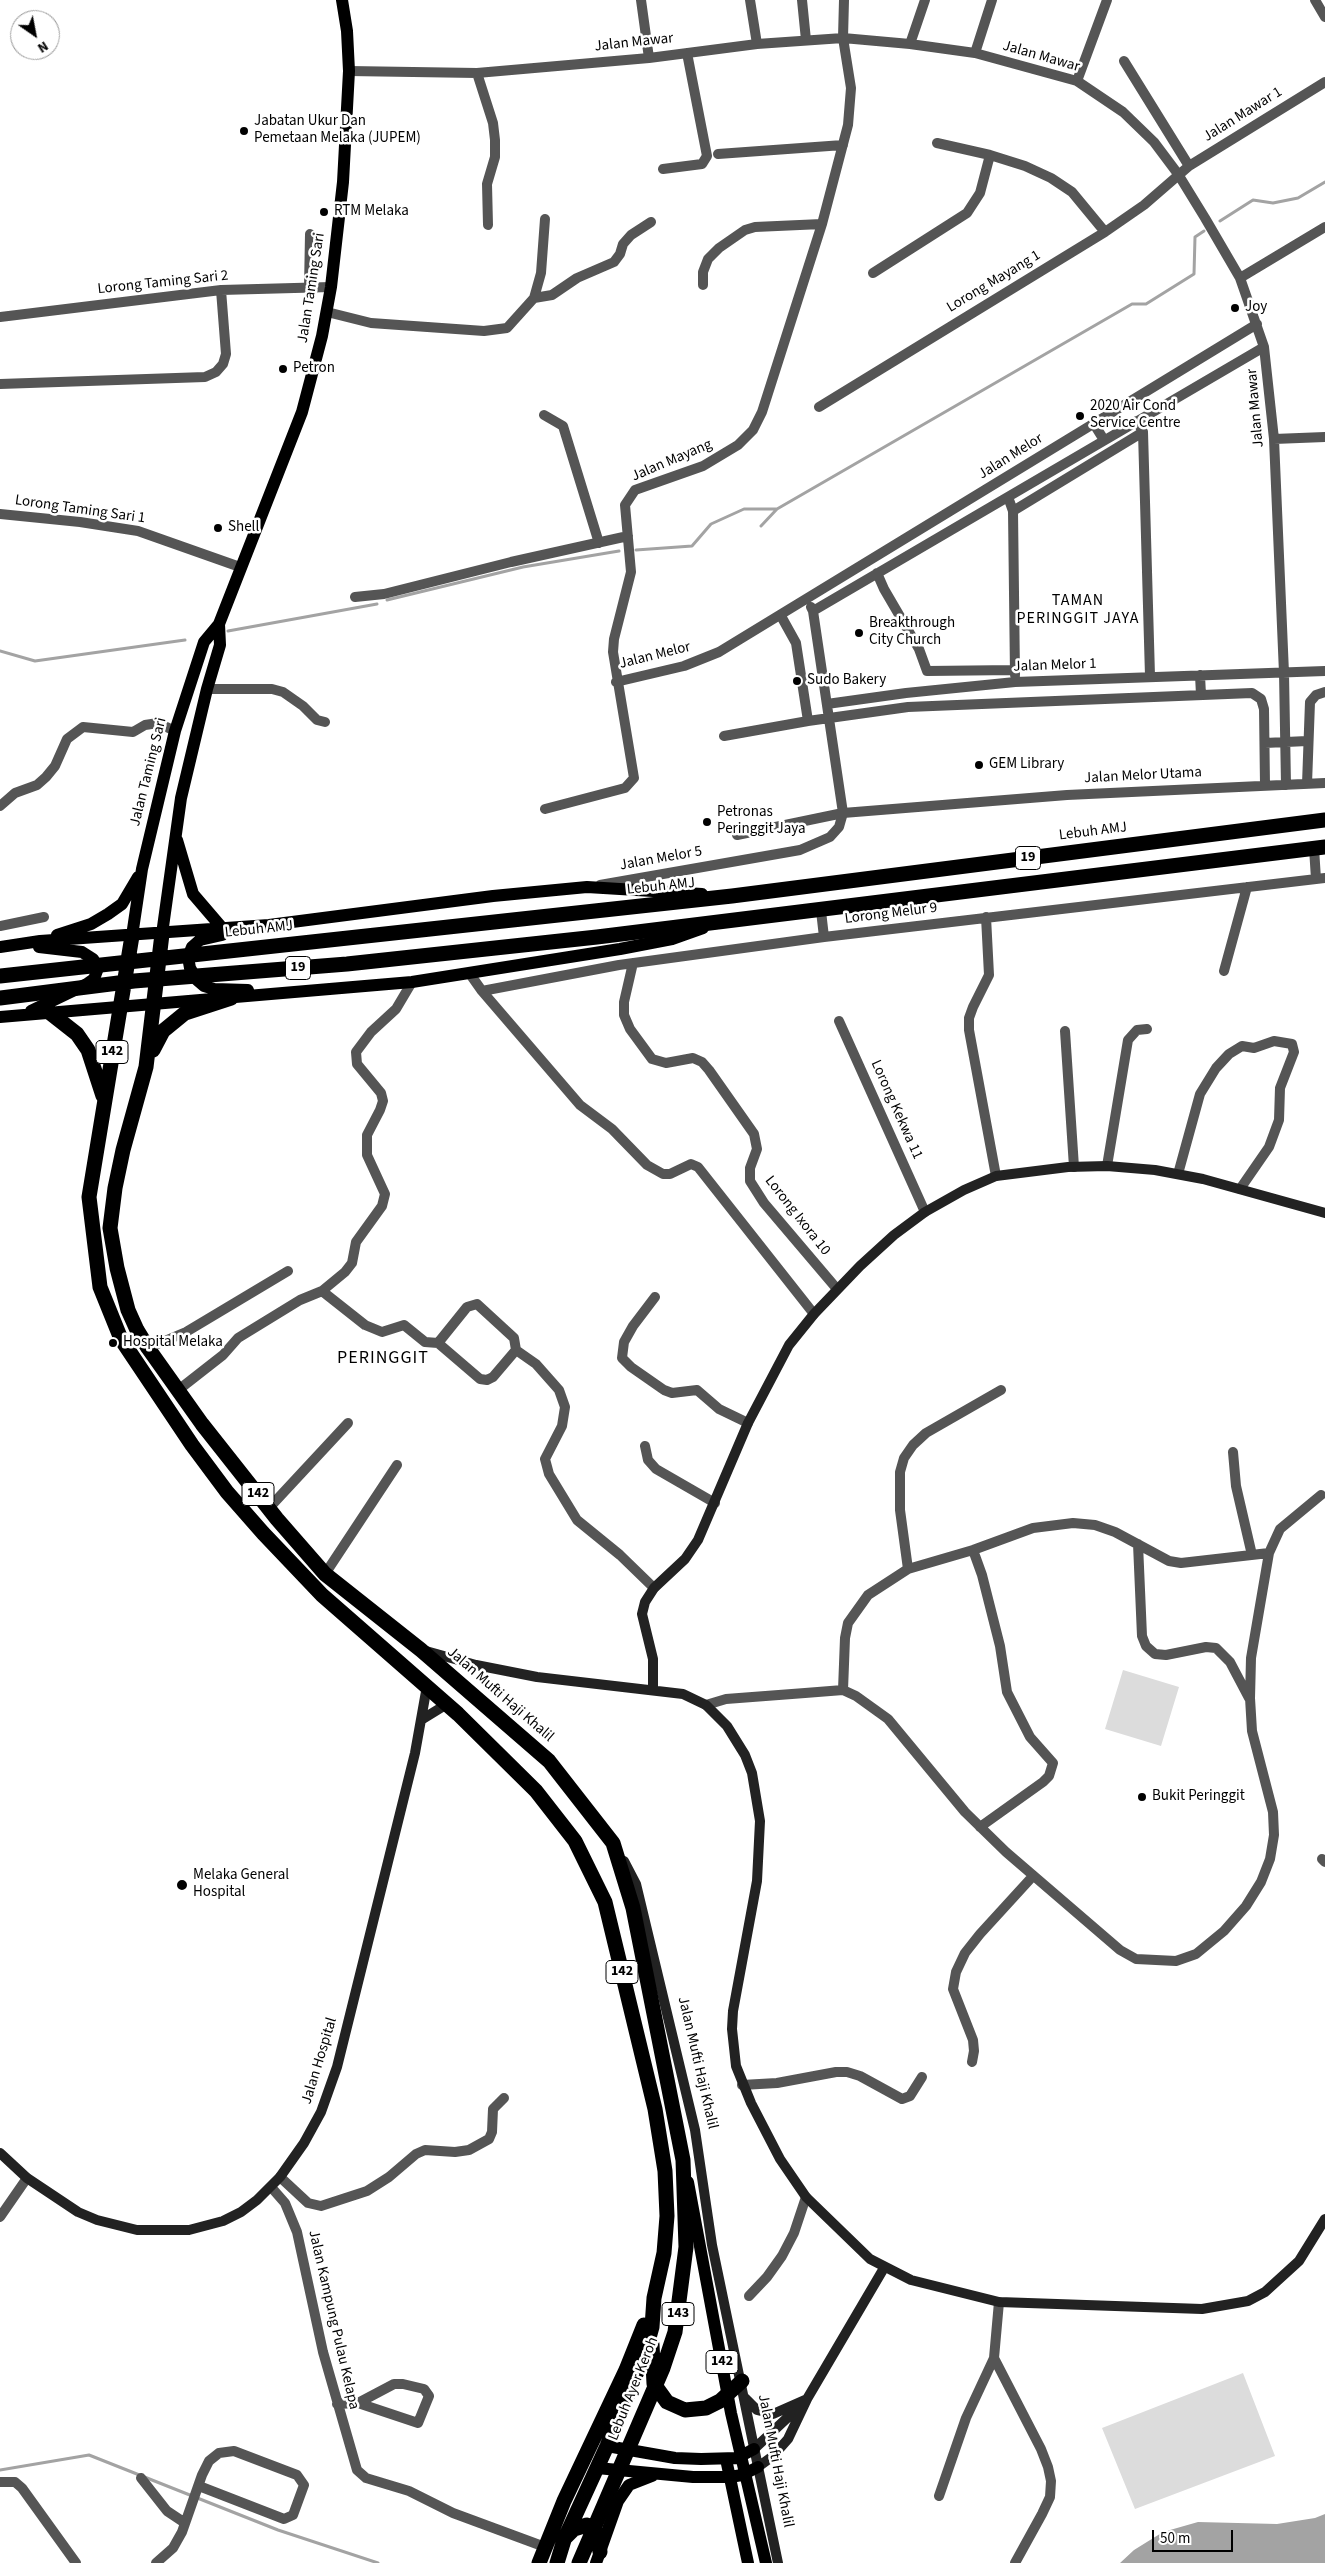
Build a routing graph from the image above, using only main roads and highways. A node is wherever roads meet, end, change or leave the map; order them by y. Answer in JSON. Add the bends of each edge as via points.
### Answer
{"nodes":[{"id":1,"x":342,"y":0,"type":"edge"},
{"id":2,"x":219,"y":624,"type":"junction"},
{"id":3,"x":1325,"y":820,"type":"edge"},
{"id":4,"x":175,"y":832,"type":"junction"},
{"id":5,"x":1319,"y":847,"type":"edge"},
{"id":6,"x":142,"y":869,"type":"junction"},
{"id":7,"x":732,"y":896,"type":"junction"},
{"id":8,"x":720,"y":923,"type":"junction"},
{"id":9,"x":269,"y":925,"type":"junction"},
{"id":10,"x":223,"y":929,"type":"junction"},
{"id":11,"x":162,"y":934,"type":"junction"},
{"id":12,"x":132,"y":936,"type":"junction"},
{"id":13,"x":40,"y":941,"type":"junction"},
{"id":14,"x":16,"y":944,"type":"junction"},
{"id":15,"x":0,"y":947,"type":"edge"},
{"id":16,"x":0,"y":976,"type":"edge"},
{"id":17,"x":305,"y":991,"type":"junction"},
{"id":18,"x":0,"y":998,"type":"edge"},
{"id":19,"x":231,"y":998,"type":"junction"},
{"id":20,"x":155,"y":1004,"type":"junction"},
{"id":21,"x":120,"y":1007,"type":"junction"},
{"id":22,"x":49,"y":1012,"type":"junction"},
{"id":23,"x":24,"y":1014,"type":"junction"},
{"id":24,"x":0,"y":1017,"type":"edge"},
{"id":25,"x":146,"y":1068,"type":"junction"},
{"id":26,"x":104,"y":1097,"type":"junction"},
{"id":27,"x":684,"y":2160,"type":"junction"},
{"id":28,"x":665,"y":2171,"type":"joint"},
{"id":29,"x":654,"y":2298,"type":"junction"},
{"id":30,"x":652,"y":2327,"type":"junction"},
{"id":31,"x":742,"y":2381,"type":"road end"},
{"id":32,"x":607,"y":2446,"type":"junction"},
{"id":33,"x":754,"y":2449,"type":"road end"},
{"id":34,"x":726,"y":2459,"type":"junction"},
{"id":35,"x":758,"y":2467,"type":"road end"},
{"id":36,"x":597,"y":2468,"type":"junction"},
{"id":37,"x":657,"y":2475,"type":"junction"},
{"id":38,"x":730,"y":2477,"type":"junction"},
{"id":39,"x":564,"y":2540,"type":"junction"},
{"id":40,"x":598,"y":2558,"type":"edge"},
{"id":41,"x":539,"y":2563,"type":"edge"},
{"id":42,"x":557,"y":2563,"type":"edge"},
{"id":43,"x":579,"y":2563,"type":"edge"},
{"id":44,"x":748,"y":2563,"type":"edge"},
{"id":45,"x":766,"y":2563,"type":"edge"}],
"edges":[{"from":1,"to":2,"type":"main road","name":"Jalan Taming Sari","via":[[349,71],[343,182],[327,312],[302,412]]},
{"from":2,"to":4,"type":"main road","name":"Jalan Taming Sari","via":[[220,645]]},
{"from":2,"to":6,"type":"main road","name":"Jalan Taming Sari","via":[[204,642],[175,731]]},
{"from":3,"to":7,"type":"highway","name":"Lebuh AMJ","number":"19"},
{"from":4,"to":10,"type":"main road","via":[[193,894]]},
{"from":4,"to":11,"type":"main road","name":"Jalan Taming Sari"},
{"from":5,"to":8,"type":"highway","number":"19"},
{"from":6,"to":12,"type":"main road","name":"Jalan Taming Sari"},
{"from":6,"to":13,"type":"main road","via":[[122,904],[108,914],[91,924]]},
{"from":7,"to":9,"type":"main road","via":[[587,887]]},
{"from":7,"to":16,"type":"highway","name":"Lebuh AMJ","number":"19"},
{"from":8,"to":17,"type":"main road","via":[[672,939],[470,974]]},
{"from":8,"to":18,"type":"highway","number":"19","via":[[347,964],[134,981]]},
{"from":9,"to":10,"type":"main road"},
{"from":9,"to":17,"type":"main road","via":[[200,940],[188,957],[194,974],[204,986],[214,989]]},
{"from":10,"to":11,"type":"main road"},
{"from":11,"to":12,"type":"main road"},
{"from":11,"to":20,"type":"highway","name":"Jalan Mufti Haji Khalil","number":"142"},
{"from":12,"to":13,"type":"main road"},
{"from":12,"to":21,"type":"highway","number":"142"},
{"from":13,"to":14,"type":"main road"},
{"from":14,"to":15,"type":"main road"},
{"from":14,"to":23,"type":"main road","via":[[82,952],[94,959],[98,968],[94,979],[87,984]]},
{"from":17,"to":19,"type":"main road"},
{"from":19,"to":20,"type":"main road"},
{"from":19,"to":25,"type":"highway","via":[[185,1013],[173,1021],[158,1039]]},
{"from":20,"to":21,"type":"main road"},
{"from":20,"to":25,"type":"highway","name":"Jalan Mufti Haji Khalil","number":"142"},
{"from":21,"to":22,"type":"main road"},
{"from":21,"to":26,"type":"highway","number":"142"},
{"from":22,"to":23,"type":"main road"},
{"from":22,"to":26,"type":"highway","via":[[77,1034],[88,1050]]},
{"from":23,"to":24,"type":"main road"},
{"from":25,"to":27,"type":"highway","name":"Jalan Mufti Haji Khalil","number":"142","via":[[123,1150],[110,1228],[116,1268],[128,1310],[148,1348],[177,1391],[325,1574],[421,1650],[549,1761],[614,1843],[633,1908]]},
{"from":26,"to":28,"type":"highway","number":"142","via":[[89,1197],[100,1287],[121,1339],[227,1492],[322,1595],[447,1704],[536,1791],[575,1841],[605,1902],[655,2109]]},
{"from":27,"to":43,"type":"highway","name":"Lebuh Ayer Keroh","number":"143","via":[[686,2247],[675,2332],[663,2368]]},
{"from":27,"to":45,"type":"main road","number":"142","via":[[731,2413]]},
{"from":28,"to":29,"type":"highway","number":"143","via":[[664,2253]]},
{"from":29,"to":30,"type":"highway"},
{"from":29,"to":41,"type":"highway","name":"Lebuh Ayer Keroh","number":"143","via":[[626,2370],[564,2501]]},
{"from":30,"to":31,"type":"highway","via":[[654,2384],[667,2402],[685,2410],[706,2408],[731,2393]]},
{"from":30,"to":32,"type":"highway","via":[[634,2382]]},
{"from":32,"to":34,"type":"main road","via":[[675,2458]]},
{"from":32,"to":36,"type":"highway"},
{"from":33,"to":34,"type":"main road","via":[[737,2458]]},
{"from":34,"to":38,"type":"main road"},
{"from":35,"to":38,"type":"main road"},
{"from":36,"to":37,"type":"main road"},
{"from":36,"to":39,"type":"highway"},
{"from":37,"to":38,"type":"main road"},
{"from":37,"to":40,"type":"main road","via":[[629,2485],[618,2502]]},
{"from":38,"to":44,"type":"main road"},
{"from":39,"to":40,"type":"highway","via":[[574,2528],[586,2525],[598,2534]]},
{"from":39,"to":42,"type":"highway"}]}
